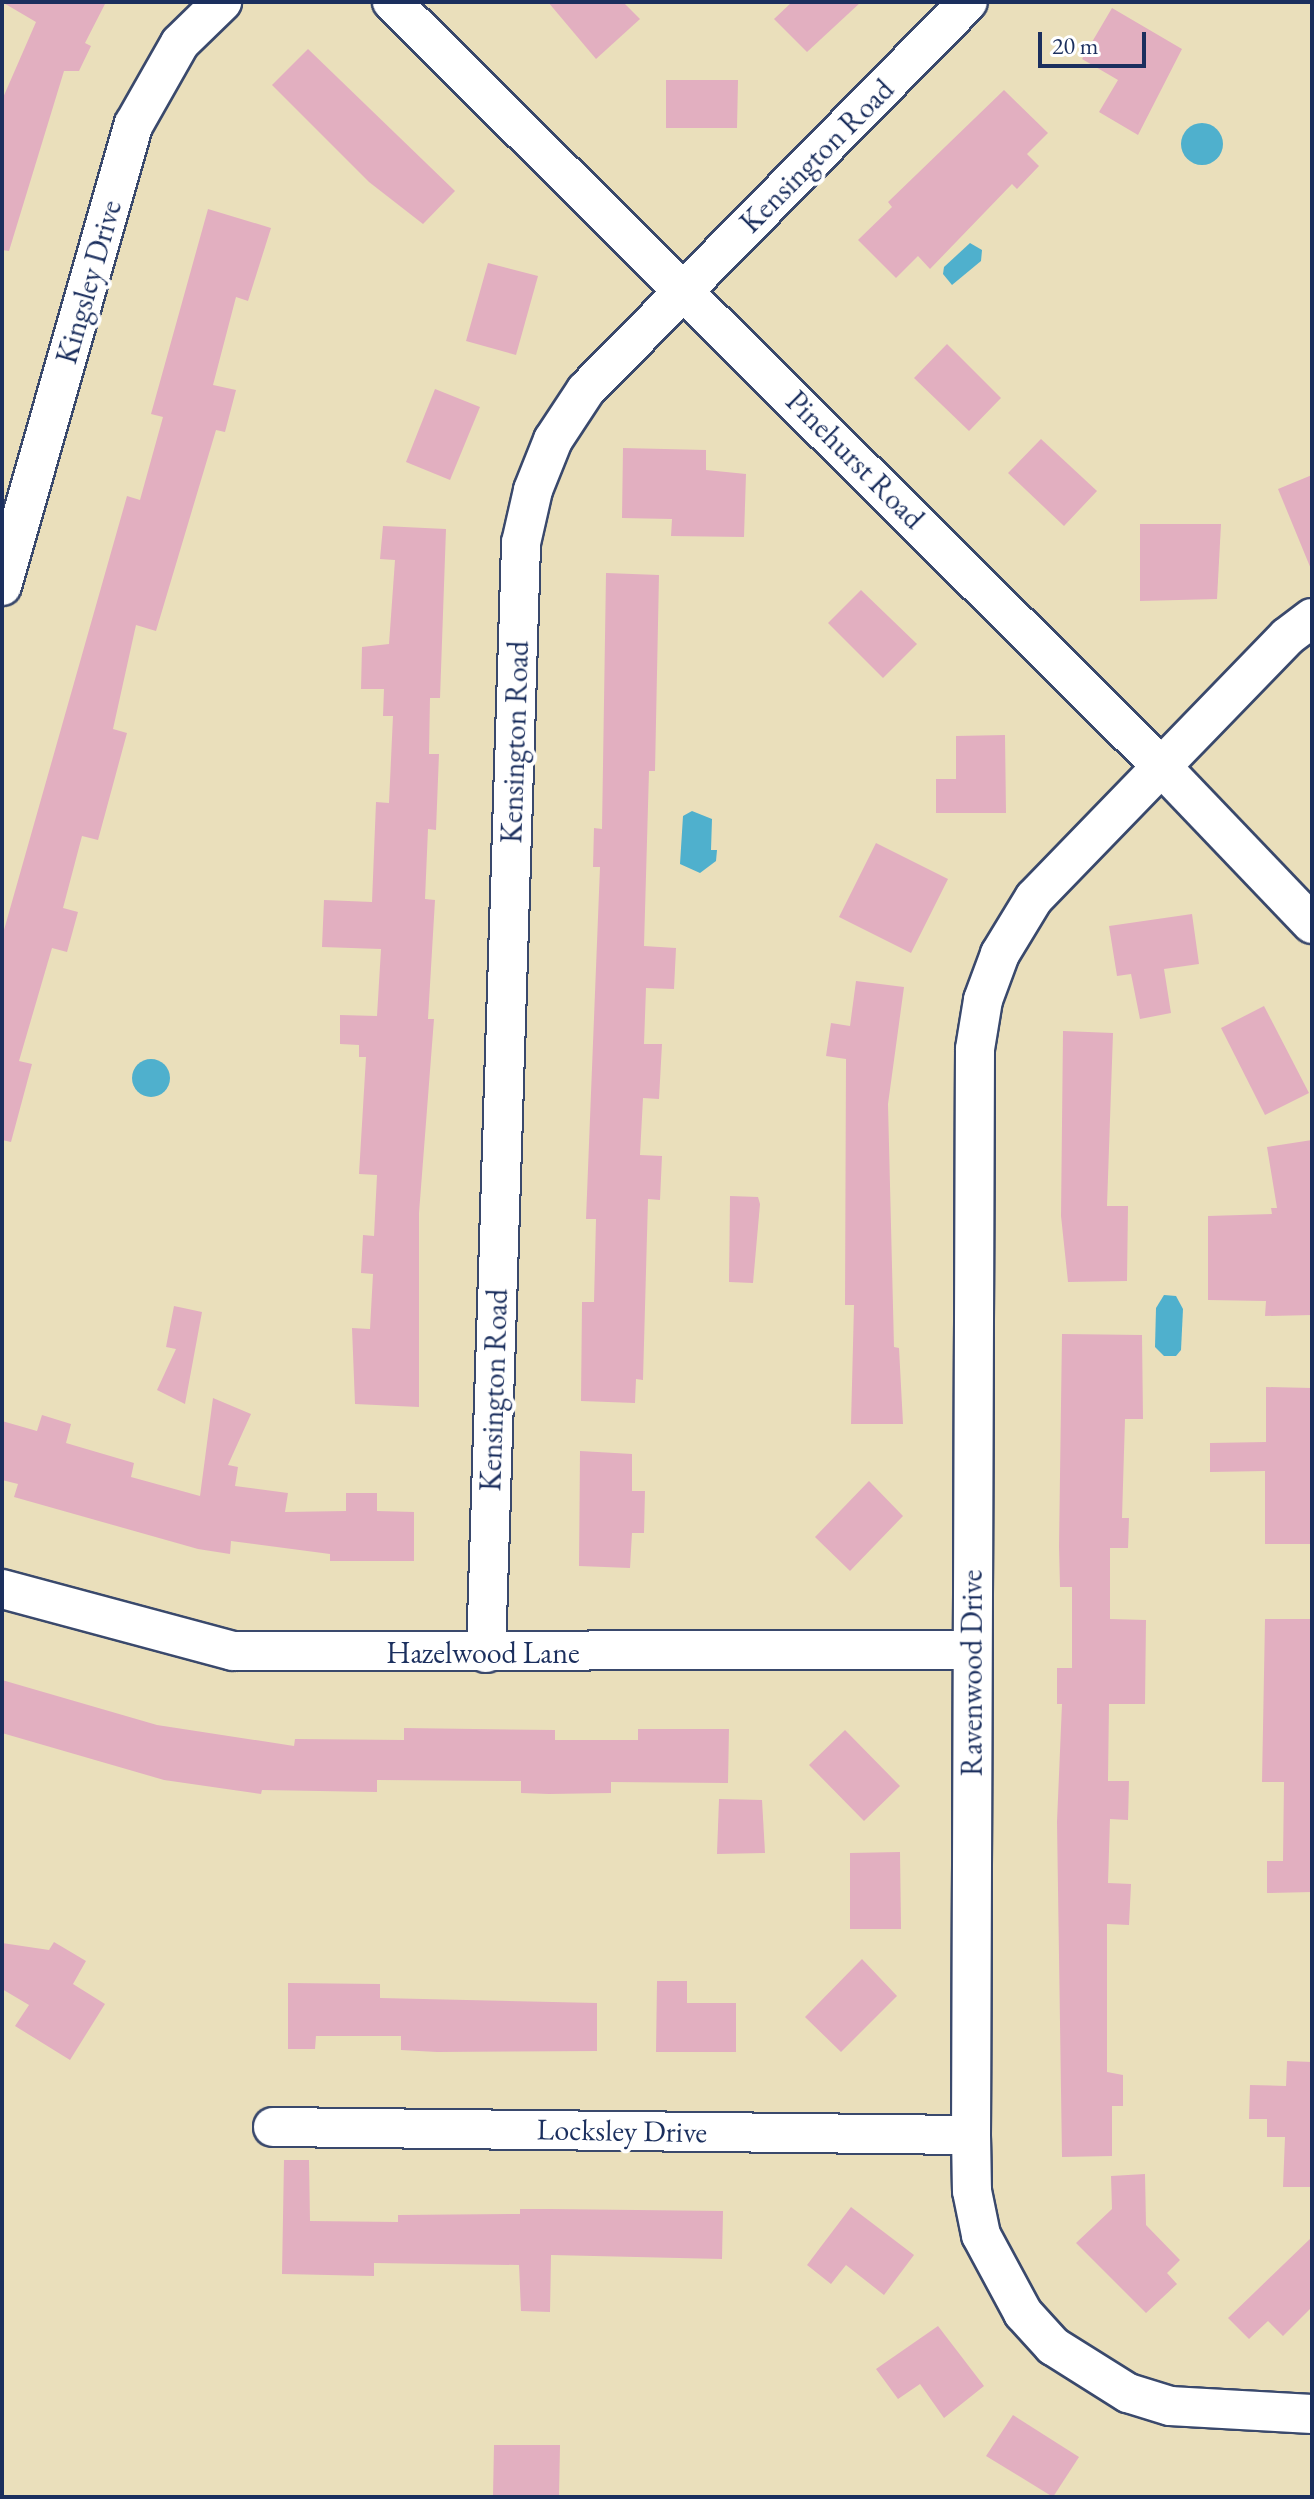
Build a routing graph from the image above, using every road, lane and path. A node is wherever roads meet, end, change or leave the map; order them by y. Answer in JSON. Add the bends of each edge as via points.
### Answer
{"nodes":[{"id":1,"x":222,"y":2,"type":"edge"},
{"id":2,"x":392,"y":2,"type":"edge"},
{"id":3,"x":968,"y":2,"type":"edge"},
{"id":4,"x":684,"y":290,"type":"junction"},
{"id":5,"x":2,"y":586,"type":"edge"},
{"id":6,"x":1312,"y":618,"type":"edge"},
{"id":7,"x":1162,"y":767,"type":"junction"},
{"id":8,"x":1312,"y":924,"type":"edge"},
{"id":9,"x":2,"y":1589,"type":"edge"},
{"id":10,"x":971,"y":1650,"type":"junction"},
{"id":11,"x":486,"y":1653,"type":"junction"},
{"id":12,"x":273,"y":2127,"type":"dead end"},
{"id":13,"x":971,"y":2135,"type":"junction"},
{"id":14,"x":1312,"y":2414,"type":"edge"}],
"edges":[{"from":1,"to":5,"type":"street","name":"Kingsley Drive","via":[[180,43],[134,124]]},
{"from":2,"to":4,"type":"street","name":"Pinehurst Road"},
{"from":3,"to":4,"type":"street","name":"Kensington Road"},
{"from":4,"to":7,"type":"street","name":"Pinehurst Road"},
{"from":4,"to":11,"type":"street","name":"Kensington Road","via":[[586,390],[553,440],[533,490],[521,543]]},
{"from":6,"to":7,"type":"street","name":"Ravenwood Drive","via":[[1287,637]]},
{"from":7,"to":8,"type":"street","name":"Pinehurst Road"},
{"from":7,"to":10,"type":"street","name":"Ravenwood Drive","via":[[1034,898],[1000,954],[983,1000],[975,1049]]},
{"from":9,"to":11,"type":"street","name":"Hazelwood Lane","via":[[233,1651]]},
{"from":10,"to":11,"type":"street","name":"Hazelwood Lane"},
{"from":10,"to":13,"type":"street","name":"Ravenwood Drive"},
{"from":12,"to":13,"type":"street","name":"Locksley Drive"},
{"from":13,"to":14,"type":"street","name":"Ravenwood Drive","via":[[972,2191],[981,2235],[1023,2313],[1053,2346],[1128,2393],[1170,2406]]}]}
